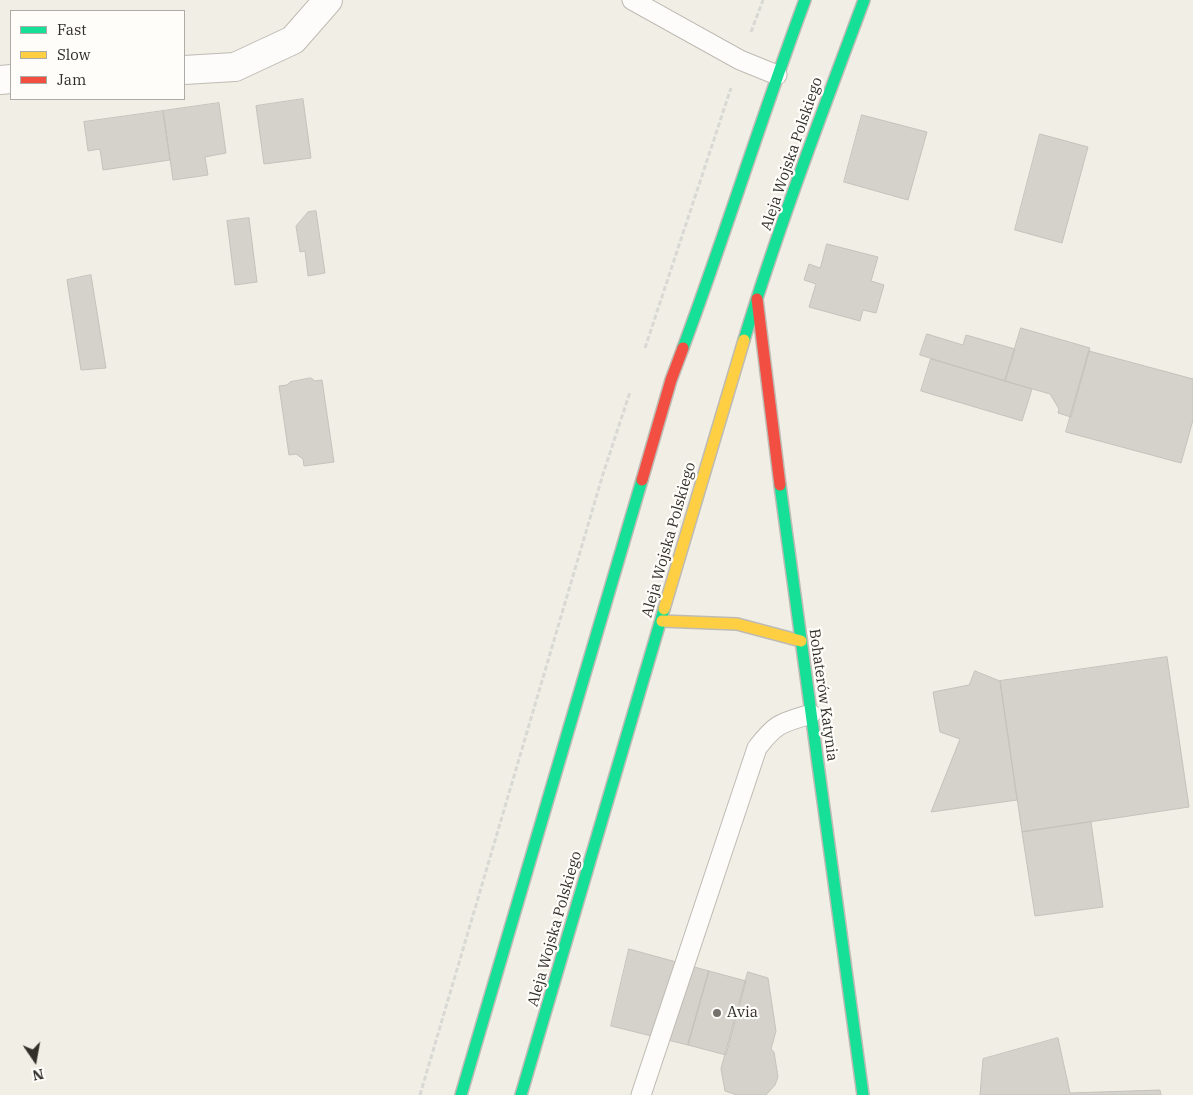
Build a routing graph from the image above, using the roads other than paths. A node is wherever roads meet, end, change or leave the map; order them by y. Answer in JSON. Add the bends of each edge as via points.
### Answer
{"nodes":[{"id":1,"x":328,"y":0,"type":"edge"},
{"id":2,"x":632,"y":0,"type":"edge"},
{"id":3,"x":805,"y":0,"type":"edge"},
{"id":4,"x":864,"y":0,"type":"edge"},
{"id":5,"x":185,"y":70,"type":"edge"},
{"id":6,"x":777,"y":75,"type":"junction"},
{"id":7,"x":757,"y":299,"type":"junction"},
{"id":8,"x":662,"y":621,"type":"junction"},
{"id":9,"x":801,"y":641,"type":"junction"},
{"id":10,"x":811,"y":714,"type":"junction"},
{"id":11,"x":461,"y":1095,"type":"edge"},
{"id":12,"x":521,"y":1095,"type":"edge"},
{"id":13,"x":642,"y":1095,"type":"edge"},
{"id":14,"x":862,"y":1095,"type":"edge"}],
"edges":[{"from":1,"to":5,"type":"street","via":[[293,40],[236,67]]},
{"from":2,"to":6,"type":"lane","via":[[724,52]]},
{"from":3,"to":6,"type":"main road"},
{"from":4,"to":7,"type":"main road","name":"Aleja Wojska Polskiego"},
{"from":6,"to":11,"type":"main road","via":[[671,380]]},
{"from":7,"to":8,"type":"main road","name":"Aleja Wojska Polskiego"},
{"from":7,"to":9,"type":"main road","name":"Bohaterów Katynia"},
{"from":8,"to":9,"type":"main road","via":[[737,624]]},
{"from":8,"to":12,"type":"main road","name":"Aleja Wojska Polskiego"},
{"from":9,"to":10,"type":"main road","name":"Bohaterów Katynia"},
{"from":10,"to":13,"type":"lane","via":[[781,723],[770,730],[756,748]]},
{"from":10,"to":14,"type":"main road","name":"Bohaterów Katynia"}]}
